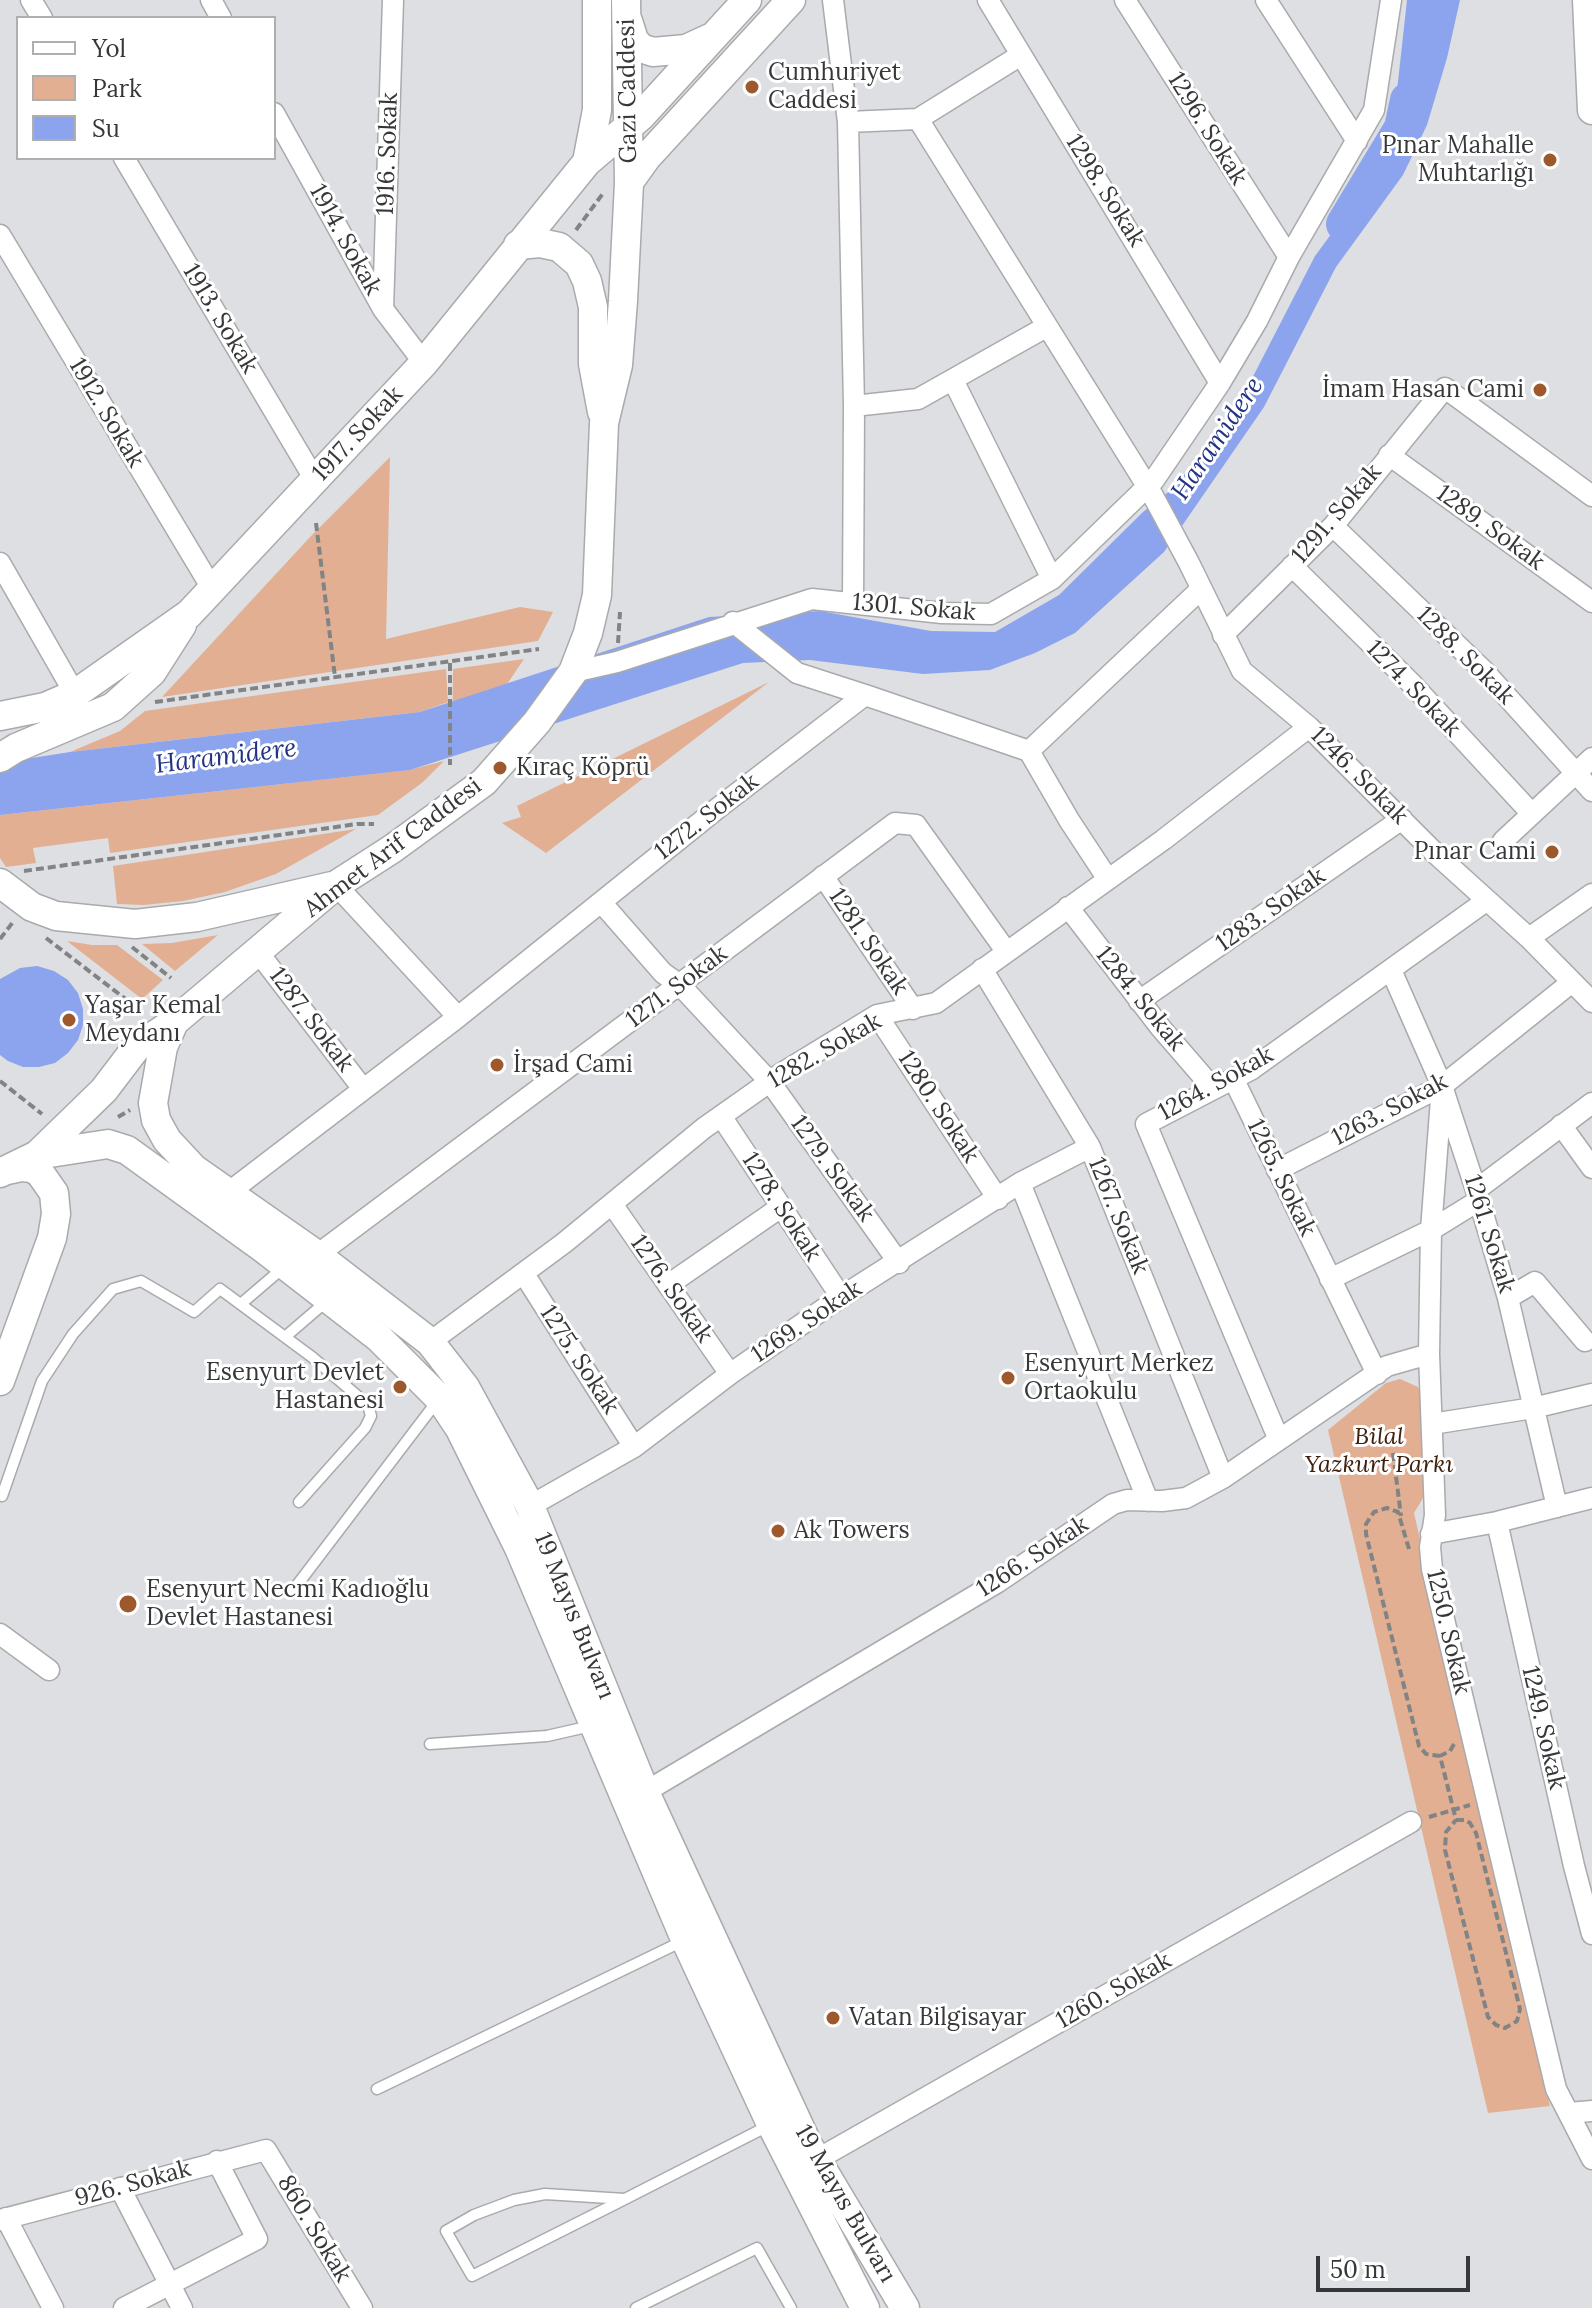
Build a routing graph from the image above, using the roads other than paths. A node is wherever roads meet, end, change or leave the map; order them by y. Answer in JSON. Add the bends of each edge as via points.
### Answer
{"nodes":[{"id":1,"x":393,"y":0,"type":"edge"},
{"id":2,"x":597,"y":0,"type":"edge"},
{"id":3,"x":747,"y":0,"type":"edge"},
{"id":4,"x":791,"y":0,"type":"edge"},
{"id":5,"x":833,"y":0,"type":"edge"},
{"id":6,"x":988,"y":0,"type":"edge"},
{"id":7,"x":1125,"y":0,"type":"edge"},
{"id":8,"x":1266,"y":0,"type":"edge"},
{"id":9,"x":1391,"y":0,"type":"edge"},
{"id":10,"x":1587,"y":0,"type":"edge"},
{"id":11,"x":627,"y":8,"type":"edge"},
{"id":12,"x":714,"y":37,"type":"junction"},
{"id":13,"x":1021,"y":55,"type":"junction"},
{"id":14,"x":1592,"y":110,"type":"edge"},
{"id":15,"x":276,"y":117,"type":"edge"},
{"id":16,"x":918,"y":119,"type":"junction"},
{"id":17,"x":848,"y":122,"type":"junction"},
{"id":18,"x":630,"y":127,"type":"junction"},
{"id":19,"x":1357,"y":141,"type":"junction"},
{"id":20,"x":125,"y":160,"type":"edge"},
{"id":21,"x":587,"y":162,"type":"junction"},
{"id":22,"x":620,"y":183,"type":"junction"},
{"id":23,"x":0,"y":235,"type":"edge"},
{"id":24,"x":518,"y":245,"type":"junction"},
{"id":25,"x":1289,"y":257,"type":"junction"},
{"id":26,"x":383,"y":309,"type":"junction"},
{"id":27,"x":1046,"y":327,"type":"junction"},
{"id":28,"x":424,"y":363,"type":"junction"},
{"id":29,"x":953,"y":380,"type":"junction"},
{"id":30,"x":1220,"y":383,"type":"junction"},
{"id":31,"x":854,"y":406,"type":"junction"},
{"id":32,"x":604,"y":423,"type":"junction"},
{"id":33,"x":1389,"y":455,"type":"junction"},
{"id":34,"x":315,"y":480,"type":"junction"},
{"id":35,"x":1149,"y":492,"type":"junction"},
{"id":36,"x":1592,"y":496,"type":"edge"},
{"id":37,"x":1333,"y":526,"type":"junction"},
{"id":38,"x":0,"y":563,"type":"edge"},
{"id":39,"x":1292,"y":566,"type":"junction"},
{"id":40,"x":1052,"y":579,"type":"junction"},
{"id":41,"x":1201,"y":589,"type":"junction"},
{"id":42,"x":213,"y":590,"type":"junction"},
{"id":43,"x":1592,"y":602,"type":"edge"},
{"id":44,"x":853,"y":603,"type":"junction"},
{"id":45,"x":189,"y":614,"type":"junction"},
{"id":46,"x":733,"y":622,"type":"junction"},
{"id":47,"x":1223,"y":635,"type":"junction"},
{"id":48,"x":573,"y":672,"type":"junction"},
{"id":49,"x":75,"y":694,"type":"junction"},
{"id":50,"x":865,"y":695,"type":"junction"},
{"id":51,"x":0,"y":716,"type":"edge"},
{"id":52,"x":1309,"y":727,"type":"junction"},
{"id":53,"x":1029,"y":751,"type":"junction"},
{"id":54,"x":8,"y":753,"type":"edge"},
{"id":55,"x":1592,"y":758,"type":"edge"},
{"id":56,"x":1577,"y":773,"type":"junction"},
{"id":57,"x":1592,"y":791,"type":"edge"},
{"id":58,"x":1532,"y":814,"type":"junction"},
{"id":59,"x":1402,"y":819,"type":"junction"},
{"id":60,"x":1503,"y":841,"type":"dead end"},
{"id":61,"x":823,"y":876,"type":"junction"},
{"id":62,"x":9,"y":877,"type":"edge"},
{"id":63,"x":1107,"y":878,"type":"junction"},
{"id":64,"x":336,"y":885,"type":"junction"},
{"id":65,"x":1592,"y":894,"type":"edge"},
{"id":66,"x":1486,"y":901,"type":"junction"},
{"id":67,"x":601,"y":902,"type":"junction"},
{"id":68,"x":1068,"y":907,"type":"junction"},
{"id":69,"x":1529,"y":938,"type":"junction"},
{"id":70,"x":1006,"y":951,"type":"junction"},
{"id":71,"x":258,"y":952,"type":"junction"},
{"id":72,"x":982,"y":969,"type":"junction"},
{"id":73,"x":1391,"y":970,"type":"junction"},
{"id":74,"x":1572,"y":982,"type":"junction"},
{"id":75,"x":680,"y":985,"type":"junction"},
{"id":76,"x":1139,"y":1001,"type":"junction"},
{"id":77,"x":1592,"y":1002,"type":"edge"},
{"id":78,"x":913,"y":1009,"type":"junction"},
{"id":79,"x":877,"y":1015,"type":"junction"},
{"id":80,"x":458,"y":1017,"type":"junction"},
{"id":81,"x":174,"y":1022,"type":"junction"},
{"id":82,"x":770,"y":1082,"type":"junction"},
{"id":83,"x":1224,"y":1082,"type":"junction"},
{"id":84,"x":1442,"y":1086,"type":"junction"},
{"id":85,"x":363,"y":1089,"type":"junction"},
{"id":86,"x":1592,"y":1103,"type":"edge"},
{"id":87,"x":721,"y":1116,"type":"junction"},
{"id":88,"x":1561,"y":1125,"type":"junction"},
{"id":89,"x":1090,"y":1147,"type":"junction"},
{"id":90,"x":37,"y":1155,"type":"junction"},
{"id":91,"x":1592,"y":1168,"type":"edge"},
{"id":92,"x":1277,"y":1170,"type":"junction"},
{"id":93,"x":3,"y":1171,"type":"edge"},
{"id":94,"x":1020,"y":1183,"type":"junction"},
{"id":95,"x":228,"y":1193,"type":"junction"},
{"id":96,"x":1477,"y":1195,"type":"junction"},
{"id":97,"x":998,"y":1199,"type":"junction"},
{"id":98,"x":612,"y":1204,"type":"junction"},
{"id":99,"x":781,"y":1207,"type":"junction"},
{"id":100,"x":1431,"y":1230,"type":"junction"},
{"id":101,"x":317,"y":1255,"type":"junction"},
{"id":102,"x":899,"y":1263,"type":"junction"},
{"id":103,"x":286,"y":1265,"type":"junction"},
{"id":104,"x":524,"y":1274,"type":"junction"},
{"id":105,"x":1330,"y":1279,"type":"junction"},
{"id":106,"x":668,"y":1285,"type":"junction"},
{"id":107,"x":841,"y":1297,"type":"junction"},
{"id":108,"x":1508,"y":1298,"type":"junction"},
{"id":109,"x":329,"y":1299,"type":"junction"},
{"id":110,"x":242,"y":1303,"type":"junction"},
{"id":111,"x":285,"y":1337,"type":"junction"},
{"id":112,"x":1585,"y":1341,"type":"dead end"},
{"id":113,"x":430,"y":1342,"type":"junction"},
{"id":114,"x":1429,"y":1354,"type":"junction"},
{"id":115,"x":730,"y":1374,"type":"junction"},
{"id":116,"x":1377,"y":1374,"type":"junction"},
{"id":117,"x":0,"y":1381,"type":"edge"},
{"id":118,"x":1592,"y":1394,"type":"edge"},
{"id":119,"x":440,"y":1399,"type":"junction"},
{"id":120,"x":1533,"y":1408,"type":"junction"},
{"id":121,"x":1432,"y":1424,"type":"junction"},
{"id":122,"x":1279,"y":1440,"type":"junction"},
{"id":123,"x":634,"y":1447,"type":"junction"},
{"id":124,"x":1223,"y":1478,"type":"junction"},
{"id":125,"x":2,"y":1496,"type":"dead end"},
{"id":126,"x":1592,"y":1498,"type":"edge"},
{"id":127,"x":1148,"y":1501,"type":"junction"},
{"id":128,"x":299,"y":1502,"type":"dead end"},
{"id":129,"x":530,"y":1506,"type":"junction"},
{"id":130,"x":1557,"y":1507,"type":"junction"},
{"id":131,"x":1497,"y":1522,"type":"junction"},
{"id":132,"x":1431,"y":1534,"type":"junction"},
{"id":133,"x":291,"y":1593,"type":"dead end"},
{"id":134,"x":0,"y":1634,"type":"edge"},
{"id":135,"x":49,"y":1670,"type":"dead end"},
{"id":136,"x":593,"y":1725,"type":"junction"},
{"id":137,"x":430,"y":1744,"type":"dead end"},
{"id":138,"x":645,"y":1792,"type":"junction"},
{"id":139,"x":1411,"y":1822,"type":"road end"},
{"id":140,"x":1592,"y":1934,"type":"edge"},
{"id":141,"x":685,"y":1939,"type":"junction"},
{"id":142,"x":377,"y":2089,"type":"dead end"},
{"id":143,"x":1592,"y":2111,"type":"edge"},
{"id":144,"x":1569,"y":2113,"type":"junction"},
{"id":145,"x":771,"y":2124,"type":"junction"},
{"id":146,"x":266,"y":2150,"type":"joint"},
{"id":147,"x":1592,"y":2159,"type":"edge"},
{"id":148,"x":816,"y":2160,"type":"junction"},
{"id":149,"x":217,"y":2161,"type":"junction"},
{"id":150,"x":120,"y":2188,"type":"junction"},
{"id":151,"x":625,"y":2199,"type":"junction"},
{"id":152,"x":3,"y":2219,"type":"edge"},
{"id":153,"x":169,"y":2285,"type":"junction"},
{"id":154,"x":53,"y":2308,"type":"edge"},
{"id":155,"x":124,"y":2308,"type":"edge"},
{"id":156,"x":182,"y":2308,"type":"edge"},
{"id":157,"x":362,"y":2308,"type":"edge"},
{"id":158,"x":636,"y":2308,"type":"edge"},
{"id":159,"x":791,"y":2308,"type":"edge"},
{"id":160,"x":865,"y":2308,"type":"edge"},
{"id":161,"x":905,"y":2308,"type":"edge"}],
"edges":[{"from":1,"to":26,"type":"street","name":"1916. Sokak"},
{"from":2,"to":21,"type":"main road","name":"Gazi Caddesi","via":[[597,110]]},
{"from":3,"to":12,"type":"main road","name":"1917. Sokak"},
{"from":4,"to":22,"type":"main road"},
{"from":5,"to":17,"type":"street"},
{"from":6,"to":13,"type":"street","name":"1298. Sokak"},
{"from":7,"to":25,"type":"street","name":"1296. Sokak"},
{"from":8,"to":19,"type":"street"},
{"from":9,"to":19,"type":"street","name":"1301. Sokak","via":[[1374,110]]},
{"from":10,"to":14,"type":"main road"},
{"from":11,"to":12,"type":"main road","via":[[634,40],[653,52],[686,49]]},
{"from":11,"to":18,"type":"main road","name":"Gazi Caddesi"},
{"from":12,"to":18,"type":"main road","name":"1917. Sokak"},
{"from":13,"to":16,"type":"street"},
{"from":13,"to":30,"type":"street","name":"1298. Sokak"},
{"from":15,"to":26,"type":"street","name":"1914. Sokak"},
{"from":16,"to":17,"type":"street"},
{"from":16,"to":27,"type":"street","name":"1246. Sokak"},
{"from":17,"to":31,"type":"street"},
{"from":18,"to":21,"type":"main road","name":"1917. Sokak"},
{"from":18,"to":22,"type":"main road","name":"Gazi Caddesi"},
{"from":19,"to":25,"type":"street","name":"1301. Sokak"},
{"from":20,"to":34,"type":"street","name":"1913. Sokak"},
{"from":21,"to":24,"type":"main road","name":"1917. Sokak"},
{"from":22,"to":32,"type":"main road","name":"Ahmet Arif Caddesi","via":[[618,365]]},
{"from":23,"to":42,"type":"street","name":"1912. Sokak"},
{"from":24,"to":28,"type":"main road","name":"1917. Sokak"},
{"from":24,"to":32,"type":"main road","via":[[559,247],[583,272],[593,307],[593,364]]},
{"from":25,"to":30,"type":"street","name":"1301. Sokak"},
{"from":26,"to":28,"type":"street","name":"1914. Sokak"},
{"from":27,"to":29,"type":"street"},
{"from":27,"to":35,"type":"street","name":"1246. Sokak"},
{"from":28,"to":34,"type":"main road","name":"1917. Sokak"},
{"from":29,"to":31,"type":"street","via":[[918,399]]},
{"from":29,"to":40,"type":"street"},
{"from":30,"to":35,"type":"street","name":"1301. Sokak"},
{"from":31,"to":44,"type":"street"},
{"from":32,"to":48,"type":"main road","name":"Ahmet Arif Caddesi","via":[[597,595]]},
{"from":33,"to":36,"type":"street","name":"1291. Sokak","via":[[1445,388]]},
{"from":33,"to":37,"type":"street","name":"1291. Sokak"},
{"from":33,"to":43,"type":"street","name":"1289. Sokak"},
{"from":34,"to":42,"type":"main road","name":"1917. Sokak"},
{"from":35,"to":40,"type":"street","name":"1301. Sokak"},
{"from":35,"to":41,"type":"street","name":"1246. Sokak"},
{"from":37,"to":39,"type":"street","name":"1291. Sokak"},
{"from":37,"to":56,"type":"street","name":"1288. Sokak","via":[[1483,670]]},
{"from":38,"to":49,"type":"street"},
{"from":39,"to":47,"type":"street","name":"1291. Sokak"},
{"from":39,"to":58,"type":"street","name":"1274. Sokak","via":[[1412,684]]},
{"from":40,"to":44,"type":"street","name":"1301. Sokak","via":[[991,614]]},
{"from":41,"to":47,"type":"street","name":"1246. Sokak"},
{"from":41,"to":53,"type":"street"},
{"from":42,"to":45,"type":"main road","name":"1917. Sokak"},
{"from":44,"to":46,"type":"street","name":"1301. Sokak","via":[[812,599]]},
{"from":45,"to":49,"type":"main road","name":"1917. Sokak"},
{"from":45,"to":54,"type":"main road","name":"1917. Sokak","via":[[152,672],[113,707]]},
{"from":46,"to":48,"type":"street","name":"1301. Sokak"},
{"from":46,"to":50,"type":"street","via":[[797,673]]},
{"from":47,"to":52,"type":"street","name":"1246. Sokak","via":[[1242,671]]},
{"from":48,"to":64,"type":"main road","name":"Ahmet Arif Caddesi","via":[[484,782]]},
{"from":49,"to":51,"type":"main road","name":"1917. Sokak","via":[[45,707]]},
{"from":50,"to":53,"type":"street"},
{"from":50,"to":67,"type":"street","name":"1272. Sokak"},
{"from":52,"to":59,"type":"street","name":"1246. Sokak"},
{"from":52,"to":63,"type":"street","name":"1282. Sokak"},
{"from":53,"to":63,"type":"street"},
{"from":55,"to":56,"type":"street"},
{"from":56,"to":57,"type":"street","name":"1288. Sokak"},
{"from":56,"to":58,"type":"street"},
{"from":58,"to":60,"type":"street"},
{"from":59,"to":66,"type":"street","name":"1246. Sokak"},
{"from":59,"to":76,"type":"street","name":"1283. Sokak"},
{"from":61,"to":70,"type":"street","name":"1271. Sokak","via":[[895,823],[916,825]]},
{"from":61,"to":75,"type":"street","name":"1271. Sokak"},
{"from":61,"to":78,"type":"street","name":"1281. Sokak"},
{"from":62,"to":64,"type":"main road","via":[[32,907],[56,916],[135,924],[197,917]]},
{"from":63,"to":68,"type":"street","name":"1282. Sokak"},
{"from":64,"to":71,"type":"main road","name":"Ahmet Arif Caddesi"},
{"from":64,"to":80,"type":"street"},
{"from":65,"to":69,"type":"street"},
{"from":66,"to":69,"type":"street","name":"1246. Sokak"},
{"from":66,"to":73,"type":"street","name":"1264. Sokak"},
{"from":67,"to":75,"type":"street","name":"1279. Sokak","via":[[663,973]]},
{"from":67,"to":80,"type":"street","name":"1272. Sokak"},
{"from":68,"to":70,"type":"street","name":"1282. Sokak"},
{"from":68,"to":76,"type":"street","name":"1284. Sokak"},
{"from":69,"to":74,"type":"street","name":"1246. Sokak"},
{"from":70,"to":72,"type":"street","name":"1282. Sokak"},
{"from":71,"to":81,"type":"main road","name":"Ahmet Arif Caddesi"},
{"from":71,"to":85,"type":"street","name":"1287. Sokak"},
{"from":72,"to":78,"type":"street","name":"1282. Sokak","via":[[936,1003]]},
{"from":72,"to":89,"type":"street","name":"1267. Sokak"},
{"from":73,"to":83,"type":"street","name":"1264. Sokak","via":[[1252,1069]]},
{"from":73,"to":84,"type":"street","name":"1261. Sokak"},
{"from":74,"to":77,"type":"street","name":"1246. Sokak"},
{"from":74,"to":84,"type":"street","name":"1263. Sokak"},
{"from":75,"to":82,"type":"street","name":"1279. Sokak"},
{"from":75,"to":101,"type":"street","name":"1271. Sokak"},
{"from":76,"to":83,"type":"street","name":"1284. Sokak","via":[[1196,1068]]},
{"from":78,"to":79,"type":"street","name":"1282. Sokak"},
{"from":79,"to":82,"type":"street","name":"1282. Sokak"},
{"from":79,"to":97,"type":"street","name":"1280. Sokak"},
{"from":80,"to":85,"type":"street","name":"1272. Sokak"},
{"from":81,"to":90,"type":"main road","name":"Ahmet Arif Caddesi","via":[[136,1048],[104,1090]]},
{"from":81,"to":95,"type":"main road","name":"19 Mayıs Bulvarı","via":[[157,1075],[156,1120],[178,1153]]},
{"from":82,"to":87,"type":"street","name":"1282. Sokak"},
{"from":82,"to":102,"type":"street","name":"1279. Sokak"},
{"from":83,"to":92,"type":"street","name":"1265. Sokak"},
{"from":83,"to":122,"type":"street","name":"1264. Sokak","via":[[1146,1124]]},
{"from":84,"to":92,"type":"street","name":"1263. Sokak"},
{"from":84,"to":96,"type":"street","name":"1261. Sokak"},
{"from":84,"to":100,"type":"street","name":"1250. Sokak"},
{"from":85,"to":95,"type":"street","name":"1272. Sokak"},
{"from":86,"to":88,"type":"street"},
{"from":87,"to":98,"type":"street","name":"1282. Sokak"},
{"from":87,"to":99,"type":"street","name":"1278. Sokak"},
{"from":88,"to":91,"type":"street"},
{"from":88,"to":96,"type":"street"},
{"from":89,"to":94,"type":"street","name":"1269. Sokak"},
{"from":89,"to":124,"type":"street","name":"1267. Sokak"},
{"from":90,"to":93,"type":"main road","name":"Ahmet Arif Caddesi"},
{"from":90,"to":103,"type":"main road","name":"19 Mayıs Bulvarı","via":[[117,1145]]},
{"from":92,"to":105,"type":"street","name":"1265. Sokak"},
{"from":93,"to":117,"type":"main road","via":[[21,1167],[40,1173],[54,1193],[56,1214]]},
{"from":94,"to":97,"type":"street","name":"1269. Sokak"},
{"from":94,"to":127,"type":"street"},
{"from":95,"to":101,"type":"main road","name":"19 Mayıs Bulvarı"},
{"from":96,"to":100,"type":"street"},
{"from":96,"to":108,"type":"street","name":"1261. Sokak"},
{"from":97,"to":102,"type":"street","name":"1269. Sokak"},
{"from":98,"to":104,"type":"street","name":"1282. Sokak"},
{"from":98,"to":106,"type":"street","name":"1276. Sokak"},
{"from":99,"to":106,"type":"street"},
{"from":99,"to":107,"type":"street","name":"1278. Sokak"},
{"from":100,"to":105,"type":"street"},
{"from":100,"to":114,"type":"street","name":"1250. Sokak"},
{"from":101,"to":113,"type":"main road","name":"19 Mayıs Bulvarı"},
{"from":102,"to":107,"type":"street","name":"1269. Sokak"},
{"from":103,"to":109,"type":"main road","name":"19 Mayıs Bulvarı"},
{"from":103,"to":110,"type":"lane"},
{"from":104,"to":113,"type":"street","name":"1282. Sokak"},
{"from":104,"to":123,"type":"street","name":"1275. Sokak"},
{"from":105,"to":116,"type":"street","name":"1265. Sokak"},
{"from":106,"to":115,"type":"street","name":"1276. Sokak"},
{"from":107,"to":115,"type":"street","name":"1269. Sokak"},
{"from":108,"to":112,"type":"street","via":[[1535,1282]]},
{"from":108,"to":120,"type":"street","name":"1261. Sokak"},
{"from":109,"to":111,"type":"lane"},
{"from":109,"to":119,"type":"main road","name":"19 Mayıs Bulvarı","via":[[399,1355]]},
{"from":110,"to":111,"type":"lane"},
{"from":110,"to":125,"type":"lane","via":[[220,1289],[194,1312],[141,1281],[113,1289],[73,1334],[42,1381]]},
{"from":111,"to":128,"type":"lane","via":[[357,1394],[371,1416]]},
{"from":113,"to":129,"type":"main road","name":"19 Mayıs Bulvarı","via":[[465,1387]]},
{"from":114,"to":116,"type":"street","name":"1266. Sokak"},
{"from":114,"to":121,"type":"street","name":"1250. Sokak"},
{"from":115,"to":123,"type":"street","name":"1269. Sokak"},
{"from":116,"to":122,"type":"street","name":"1266. Sokak"},
{"from":118,"to":120,"type":"street"},
{"from":119,"to":133,"type":"lane"},
{"from":119,"to":136,"type":"main road","name":"19 Mayıs Bulvarı","via":[[519,1548]]},
{"from":120,"to":121,"type":"street"},
{"from":120,"to":130,"type":"street","name":"1261. Sokak"},
{"from":121,"to":132,"type":"street","name":"1250. Sokak"},
{"from":122,"to":124,"type":"street","name":"1266. Sokak"},
{"from":123,"to":129,"type":"street","name":"1269. Sokak"},
{"from":124,"to":127,"type":"street","name":"1266. Sokak","via":[[1186,1498]]},
{"from":126,"to":130,"type":"street"},
{"from":127,"to":138,"type":"street","name":"1266. Sokak","via":[[1113,1504],[998,1582]]},
{"from":129,"to":138,"type":"main road","name":"19 Mayıs Bulvarı"},
{"from":130,"to":131,"type":"street"},
{"from":131,"to":132,"type":"street"},
{"from":131,"to":140,"type":"street","name":"1249. Sokak"},
{"from":132,"to":144,"type":"street","name":"1250. Sokak","via":[[1432,1569],[1556,2089]]},
{"from":134,"to":135,"type":"street"},
{"from":136,"to":137,"type":"lane","via":[[547,1736]]},
{"from":136,"to":141,"type":"main road","name":"19 Mayıs Bulvarı"},
{"from":138,"to":148,"type":"main road","name":"19 Mayıs Bulvarı"},
{"from":139,"to":148,"type":"street","name":"1260. Sokak"},
{"from":141,"to":142,"type":"lane"},
{"from":141,"to":145,"type":"main road","name":"19 Mayıs Bulvarı"},
{"from":143,"to":144,"type":"street"},
{"from":144,"to":147,"type":"street","name":"1250. Sokak"},
{"from":145,"to":151,"type":"lane"},
{"from":145,"to":160,"type":"main road","name":"19 Mayıs Bulvarı"},
{"from":146,"to":149,"type":"street","name":"926. Sokak"},
{"from":146,"to":157,"type":"street","name":"860. Sokak"},
{"from":148,"to":161,"type":"main road","name":"19 Mayıs Bulvarı"},
{"from":149,"to":150,"type":"street","name":"926. Sokak"},
{"from":149,"to":153,"type":"street","via":[[257,2239]]},
{"from":150,"to":152,"type":"street","name":"926. Sokak"},
{"from":150,"to":153,"type":"street"},
{"from":151,"to":151,"type":"lane","via":[[545,2194],[514,2200],[446,2231],[472,2276]]},
{"from":152,"to":154,"type":"street"},
{"from":153,"to":155,"type":"street"},
{"from":153,"to":156,"type":"street"},
{"from":158,"to":159,"type":"lane","via":[[757,2248]]}]}
